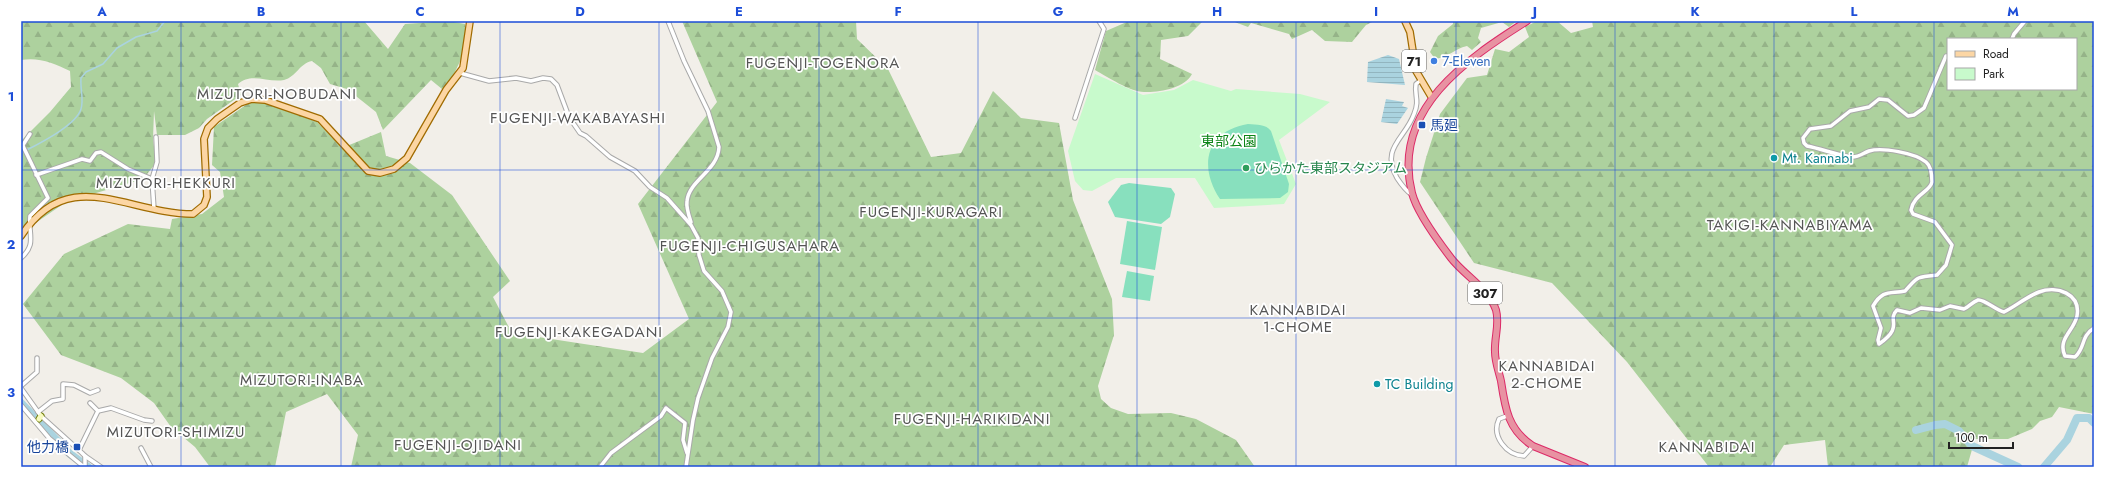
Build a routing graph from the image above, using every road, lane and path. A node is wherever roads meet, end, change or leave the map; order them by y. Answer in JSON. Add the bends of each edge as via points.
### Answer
{"nodes":[{"id":1,"x":470,"y":21,"type":"edge"},
{"id":2,"x":668,"y":21,"type":"edge"},
{"id":3,"x":1099,"y":21,"type":"edge"},
{"id":4,"x":1405,"y":21,"type":"edge"},
{"id":5,"x":1527,"y":21,"type":"edge"},
{"id":6,"x":2025,"y":21,"type":"edge"},
{"id":7,"x":2012,"y":38,"type":"edge"},
{"id":8,"x":1947,"y":56,"type":"edge"},
{"id":9,"x":460,"y":73,"type":"junction"},
{"id":10,"x":1421,"y":80,"type":"junction"},
{"id":11,"x":1432,"y":98,"type":"junction"},
{"id":12,"x":1075,"y":118,"type":"dead end"},
{"id":13,"x":30,"y":134,"type":"dead end"},
{"id":14,"x":156,"y":138,"type":"dead end"},
{"id":15,"x":22,"y":147,"type":"edge"},
{"id":16,"x":36,"y":175,"type":"junction"},
{"id":17,"x":152,"y":178,"type":"junction"},
{"id":18,"x":1412,"y":194,"type":"junction"},
{"id":19,"x":154,"y":209,"type":"junction"},
{"id":20,"x":29,"y":224,"type":"junction"},
{"id":21,"x":691,"y":225,"type":"junction"},
{"id":22,"x":21,"y":236,"type":"edge"},
{"id":23,"x":21,"y":258,"type":"edge"},
{"id":24,"x":2094,"y":328,"type":"edge"},
{"id":25,"x":37,"y":358,"type":"dead end"},
{"id":26,"x":21,"y":387,"type":"edge"},
{"id":27,"x":98,"y":390,"type":"dead end"},
{"id":28,"x":90,"y":403,"type":"dead end"},
{"id":29,"x":21,"y":405,"type":"edge"},
{"id":30,"x":98,"y":411,"type":"junction"},
{"id":31,"x":39,"y":416,"type":"junction"},
{"id":32,"x":1507,"y":416,"type":"junction"},
{"id":33,"x":152,"y":421,"type":"dead end"},
{"id":34,"x":1533,"y":446,"type":"junction"},
{"id":35,"x":141,"y":448,"type":"dead end"},
{"id":36,"x":79,"y":450,"type":"junction"},
{"id":37,"x":688,"y":454,"type":"junction"},
{"id":38,"x":85,"y":459,"type":"junction"},
{"id":39,"x":85,"y":467,"type":"edge"},
{"id":40,"x":101,"y":467,"type":"edge"},
{"id":41,"x":151,"y":467,"type":"edge"},
{"id":42,"x":600,"y":467,"type":"edge"},
{"id":43,"x":686,"y":467,"type":"edge"},
{"id":44,"x":1585,"y":467,"type":"edge"}],
"edges":[{"from":1,"to":9,"type":"main road","via":[[466,61]]},
{"from":2,"to":21,"type":"street","via":[[708,111],[719,147],[714,160],[702,178],[693,184],[688,194],[686,203]]},
{"from":3,"to":12,"type":"street","via":[[1104,30]]},
{"from":4,"to":10,"type":"main road","number":"71","via":[[1410,32],[1416,71]]},
{"from":5,"to":11,"type":"highway","number":"307","via":[[1462,66]]},
{"from":6,"to":7,"type":"street"},
{"from":8,"to":24,"type":"street","via":[[1924,108],[1919,113],[1908,116],[1888,100],[1879,99],[1869,107],[1850,111],[1831,126],[1810,129],[1803,138],[1807,146],[1846,156],[1858,156],[1881,150],[1913,156],[1929,166],[1932,184],[1918,196],[1911,210],[1913,214],[1935,222],[1951,242],[1951,251],[1946,265],[1937,275],[1919,277],[1905,291],[1889,292],[1875,303],[1873,306],[1881,328],[1879,344],[1891,336],[1894,330],[1893,316],[1897,310],[1910,313],[1921,308],[1940,310],[1950,306],[1964,309],[1978,300],[1984,300],[1993,308],[2004,312],[2040,291],[2051,289],[2062,289],[2069,294],[2076,310],[2075,322],[2063,344],[2065,356],[2075,357],[2080,352],[2086,334]]},
{"from":9,"to":19,"type":"main road","via":[[446,90],[407,158],[394,169],[380,173],[368,171],[320,119],[265,100],[252,99],[240,103],[217,119],[208,128],[204,138],[207,198],[204,205],[193,214]]},
{"from":9,"to":21,"type":"street","via":[[490,81],[516,78],[531,81],[551,79],[557,85],[575,128],[610,157],[635,171],[650,187],[668,198]]},
{"from":10,"to":11,"type":"main road","number":"71"},
{"from":10,"to":18,"type":"street","via":[[1416,84],[1418,98],[1414,115],[1392,149],[1390,159],[1400,182]]},
{"from":11,"to":18,"type":"highway","number":"307","via":[[1410,144],[1408,167]]},
{"from":13,"to":15,"type":"street"},
{"from":14,"to":17,"type":"street","via":[[157,162]]},
{"from":15,"to":16,"type":"street"},
{"from":16,"to":17,"type":"street","via":[[82,159],[90,161],[96,153],[101,152],[128,169]]},
{"from":16,"to":20,"type":"street","via":[[48,201],[33,212]]},
{"from":17,"to":19,"type":"street"},
{"from":18,"to":32,"type":"highway","number":"307","via":[[1451,258],[1495,306],[1498,323],[1495,352]]},
{"from":19,"to":20,"type":"main road","via":[[87,196],[68,198],[52,205]]},
{"from":20,"to":22,"type":"main road"},
{"from":20,"to":23,"type":"street","via":[[31,246]]},
{"from":21,"to":37,"type":"street","via":[[698,238],[704,272],[722,291],[731,312],[728,327],[712,358],[700,392]]},
{"from":25,"to":26,"type":"street","via":[[37,372]]},
{"from":26,"to":31,"type":"street"},
{"from":27,"to":31,"type":"street","via":[[90,393],[74,385],[63,384],[63,399],[52,401]]},
{"from":28,"to":30,"type":"street"},
{"from":29,"to":39,"type":"street","via":[[50,438]]},
{"from":30,"to":33,"type":"street","via":[[111,408]]},
{"from":30,"to":36,"type":"street"},
{"from":31,"to":36,"type":"street"},
{"from":32,"to":34,"type":"highway","number":"307","via":[[1517,433]]},
{"from":32,"to":34,"type":"street","via":[[1499,419],[1497,423],[1497,434],[1502,445],[1520,456],[1528,454]]},
{"from":34,"to":44,"type":"highway","number":"307"},
{"from":35,"to":41,"type":"street"},
{"from":36,"to":38,"type":"street"},
{"from":37,"to":42,"type":"street","via":[[683,440],[685,423],[666,408],[661,416],[611,453]]},
{"from":37,"to":43,"type":"street"},
{"from":38,"to":39,"type":"street"},
{"from":38,"to":40,"type":"street"}]}
